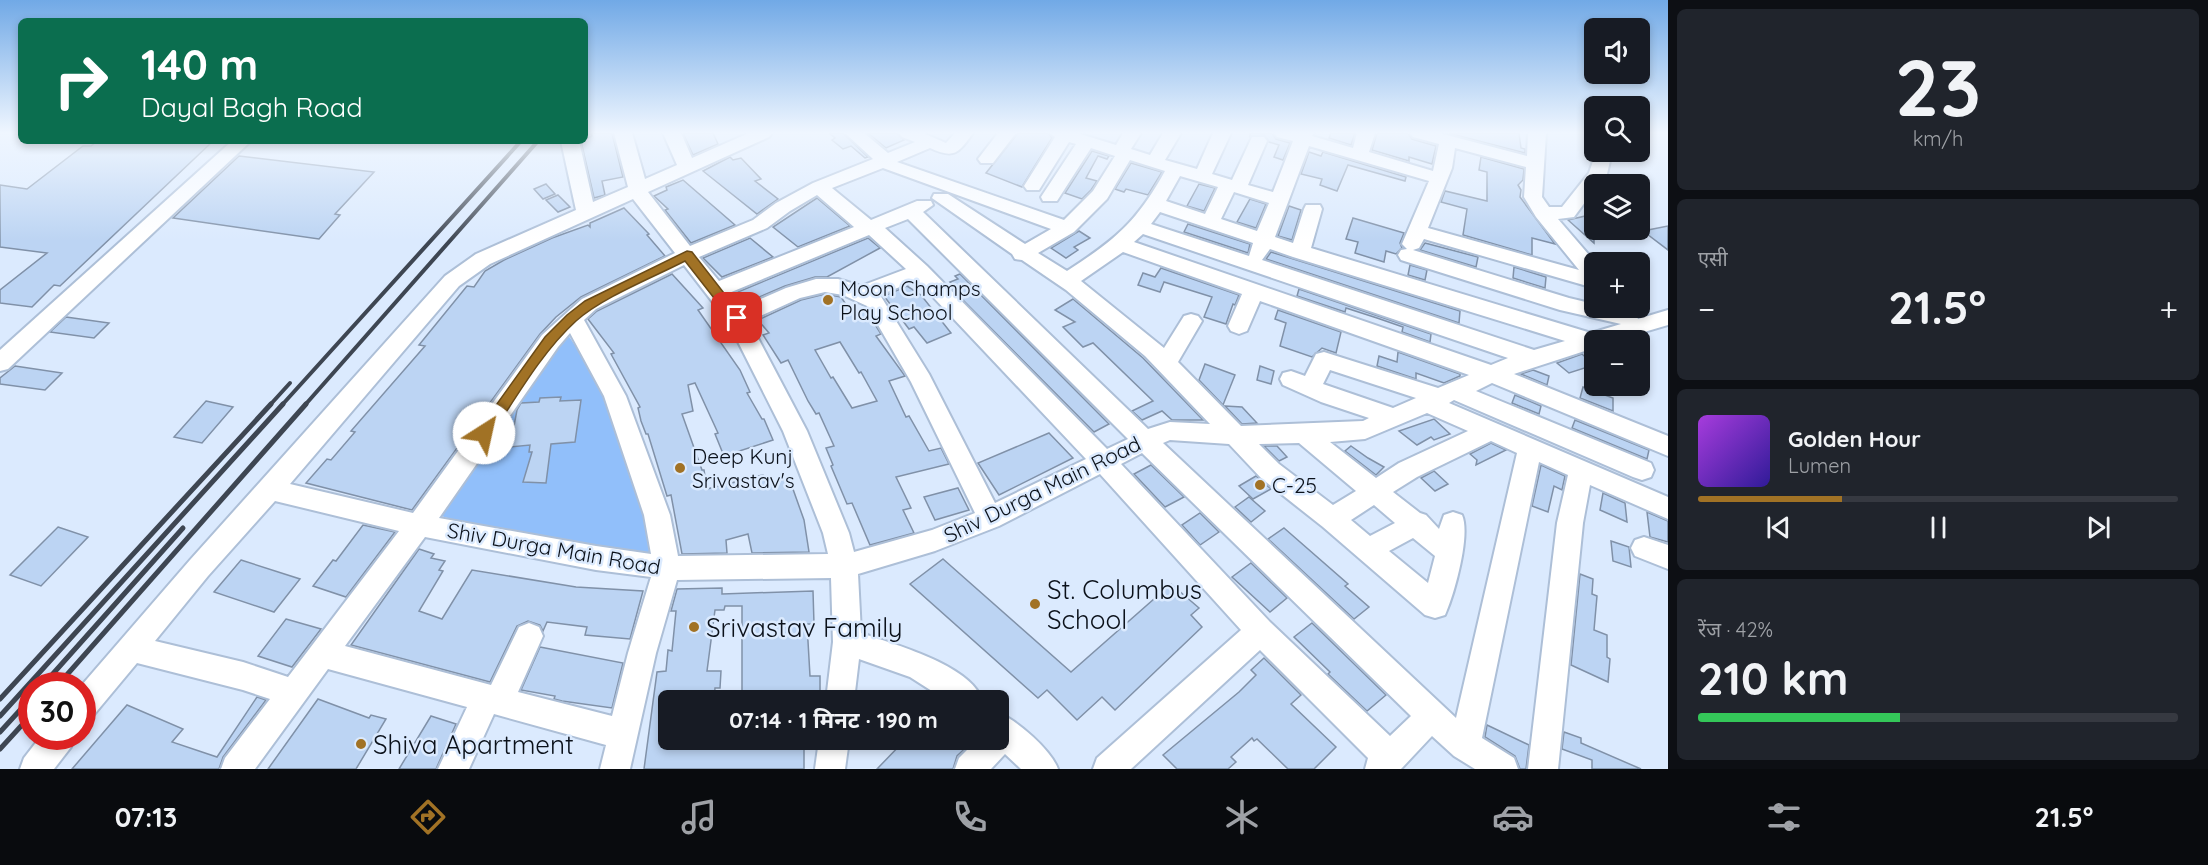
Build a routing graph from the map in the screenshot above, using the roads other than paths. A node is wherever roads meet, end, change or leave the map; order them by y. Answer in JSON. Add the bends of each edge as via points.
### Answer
{"nodes":[{"id":1,"x":212,"y":169,"type":"edge"},
{"id":2,"x":576,"y":169,"type":"edge"},
{"id":3,"x":633,"y":169,"type":"edge"},
{"id":4,"x":683,"y":169,"type":"edge"},
{"id":5,"x":865,"y":169,"type":"edge"},
{"id":6,"x":897,"y":169,"type":"edge"},
{"id":7,"x":1043,"y":169,"type":"edge"},
{"id":8,"x":1073,"y":169,"type":"edge"},
{"id":9,"x":1114,"y":169,"type":"edge"},
{"id":10,"x":1175,"y":169,"type":"joint"},
{"id":11,"x":1206,"y":169,"type":"edge"},
{"id":12,"x":1242,"y":169,"type":"edge"},
{"id":13,"x":1291,"y":169,"type":"edge"},
{"id":14,"x":1408,"y":169,"type":"edge"},
{"id":15,"x":1443,"y":169,"type":"edge"},
{"id":16,"x":1534,"y":169,"type":"edge"},
{"id":17,"x":1599,"y":169,"type":"edge"},
{"id":18,"x":1202,"y":177,"type":"junction"},
{"id":19,"x":1439,"y":178,"type":"junction"},
{"id":20,"x":1033,"y":186,"type":"dead end"},
{"id":21,"x":1233,"y":186,"type":"junction"},
{"id":22,"x":819,"y":187,"type":"junction"},
{"id":23,"x":638,"y":188,"type":"junction"},
{"id":24,"x":950,"y":195,"type":"junction"},
{"id":25,"x":1050,"y":197,"type":"dead end"},
{"id":26,"x":1279,"y":200,"type":"junction"},
{"id":27,"x":1156,"y":204,"type":"junction"},
{"id":28,"x":1313,"y":209,"type":"dead end"},
{"id":29,"x":910,"y":210,"type":"junction"},
{"id":30,"x":586,"y":212,"type":"junction"},
{"id":31,"x":1020,"y":213,"type":"junction"},
{"id":32,"x":1543,"y":213,"type":"junction"},
{"id":33,"x":1210,"y":222,"type":"junction"},
{"id":34,"x":867,"y":226,"type":"junction"},
{"id":35,"x":1140,"y":226,"type":"junction"},
{"id":36,"x":987,"y":228,"type":"junction"},
{"id":37,"x":1067,"y":228,"type":"junction"},
{"id":38,"x":1417,"y":231,"type":"junction"},
{"id":39,"x":1263,"y":240,"type":"junction"},
{"id":40,"x":1119,"y":244,"type":"junction"},
{"id":41,"x":1300,"y":252,"type":"junction"},
{"id":42,"x":802,"y":254,"type":"junction"},
{"id":43,"x":1023,"y":254,"type":"junction"},
{"id":44,"x":687,"y":255,"type":"junction"},
{"id":45,"x":1408,"y":255,"type":"junction"},
{"id":46,"x":1584,"y":263,"type":"edge"},
{"id":47,"x":1253,"y":266,"type":"junction"},
{"id":48,"x":920,"y":271,"type":"junction"},
{"id":49,"x":1584,"y":278,"type":"edge"},
{"id":50,"x":1067,"y":281,"type":"junction"},
{"id":51,"x":1399,"y":282,"type":"junction"},
{"id":52,"x":840,"y":288,"type":"junction"},
{"id":53,"x":1249,"y":290,"type":"junction"},
{"id":54,"x":715,"y":291,"type":"junction"},
{"id":55,"x":862,"y":294,"type":"junction"},
{"id":56,"x":1584,"y":309,"type":"edge"},
{"id":57,"x":572,"y":318,"type":"junction"},
{"id":58,"x":737,"y":318,"type":"junction"},
{"id":59,"x":1628,"y":318,"type":"edge"},
{"id":60,"x":1650,"y":318,"type":"edge"},
{"id":61,"x":1668,"y":318,"type":"edge"},
{"id":62,"x":1191,"y":321,"type":"dead end"},
{"id":63,"x":1239,"y":326,"type":"dead end"},
{"id":64,"x":1609,"y":330,"type":"edge"},
{"id":65,"x":1584,"y":339,"type":"edge"},
{"id":66,"x":1584,"y":343,"type":"edge"},
{"id":67,"x":1532,"y":358,"type":"junction"},
{"id":68,"x":0,"y":363,"type":"edge"},
{"id":69,"x":1167,"y":363,"type":"junction"},
{"id":70,"x":1492,"y":374,"type":"junction"},
{"id":71,"x":1440,"y":397,"type":"junction"},
{"id":72,"x":1394,"y":417,"type":"junction"},
{"id":73,"x":1490,"y":431,"type":"junction"},
{"id":74,"x":1304,"y":434,"type":"junction"},
{"id":75,"x":1233,"y":435,"type":"junction"},
{"id":76,"x":1144,"y":440,"type":"junction"},
{"id":77,"x":1668,"y":446,"type":"edge"},
{"id":78,"x":1530,"y":448,"type":"junction"},
{"id":79,"x":1103,"y":461,"type":"junction"},
{"id":80,"x":1642,"y":470,"type":"dead end"},
{"id":81,"x":1581,"y":471,"type":"junction"},
{"id":82,"x":270,"y":490,"type":"junction"},
{"id":83,"x":1375,"y":491,"type":"junction"},
{"id":84,"x":1668,"y":508,"type":"edge"},
{"id":85,"x":990,"y":518,"type":"junction"},
{"id":86,"x":1332,"y":519,"type":"junction"},
{"id":87,"x":1417,"y":523,"type":"junction"},
{"id":88,"x":1453,"y":523,"type":"dead end"},
{"id":89,"x":419,"y":525,"type":"junction"},
{"id":90,"x":1368,"y":550,"type":"junction"},
{"id":91,"x":1449,"y":552,"type":"junction"},
{"id":92,"x":844,"y":566,"type":"junction"},
{"id":93,"x":667,"y":568,"type":"junction"},
{"id":94,"x":1260,"y":631,"type":"junction"},
{"id":95,"x":529,"y":636,"type":"dead end"},
{"id":96,"x":848,"y":642,"type":"junction"},
{"id":97,"x":130,"y":648,"type":"junction"},
{"id":98,"x":322,"y":654,"type":"junction"},
{"id":99,"x":96,"y":690,"type":"edge"},
{"id":100,"x":841,"y":690,"type":"edge"},
{"id":101,"x":955,"y":690,"type":"edge"},
{"id":102,"x":294,"y":693,"type":"junction"},
{"id":103,"x":493,"y":700,"type":"junction"},
{"id":104,"x":1432,"y":716,"type":"junction"},
{"id":105,"x":622,"y":734,"type":"junction"},
{"id":106,"x":1009,"y":742,"type":"edge"},
{"id":107,"x":1465,"y":745,"type":"junction"},
{"id":108,"x":49,"y":750,"type":"edge"},
{"id":109,"x":833,"y":750,"type":"edge"},
{"id":110,"x":987,"y":750,"type":"edge"},
{"id":111,"x":1384,"y":764,"type":"edge"},
{"id":112,"x":34,"y":769,"type":"edge"},
{"id":113,"x":236,"y":769,"type":"edge"},
{"id":114,"x":453,"y":769,"type":"edge"},
{"id":115,"x":615,"y":769,"type":"edge"},
{"id":116,"x":831,"y":769,"type":"edge"},
{"id":117,"x":970,"y":769,"type":"edge"},
{"id":118,"x":1043,"y":769,"type":"edge"},
{"id":119,"x":1108,"y":769,"type":"edge"},
{"id":120,"x":1503,"y":769,"type":"edge"},
{"id":121,"x":1543,"y":769,"type":"edge"}],
"edges":[{"from":1,"to":68,"type":"street"},
{"from":2,"to":30,"type":"street"},
{"from":3,"to":23,"type":"street"},
{"from":4,"to":23,"type":"street"},
{"from":5,"to":22,"type":"street"},
{"from":6,"to":24,"type":"street"},
{"from":7,"to":20,"type":"street"},
{"from":8,"to":25,"type":"street"},
{"from":9,"to":37,"type":"street","via":[[1100,195]]},
{"from":10,"to":18,"type":"street"},
{"from":10,"to":27,"type":"street"},
{"from":11,"to":18,"type":"street"},
{"from":12,"to":21,"type":"street"},
{"from":13,"to":26,"type":"street"},
{"from":14,"to":19,"type":"street"},
{"from":15,"to":19,"type":"street"},
{"from":16,"to":32,"type":"street","via":[[1532,192]]},
{"from":17,"to":32,"type":"street","via":[[1567,213]]},
{"from":18,"to":21,"type":"street"},
{"from":19,"to":38,"type":"street"},
{"from":21,"to":26,"type":"street"},
{"from":21,"to":33,"type":"street"},
{"from":22,"to":34,"type":"street"},
{"from":22,"to":44,"type":"street","via":[[760,224]]},
{"from":23,"to":30,"type":"street"},
{"from":23,"to":44,"type":"street","via":[[644,202]]},
{"from":24,"to":29,"type":"street"},
{"from":24,"to":31,"type":"street"},
{"from":24,"to":36,"type":"street"},
{"from":26,"to":39,"type":"street"},
{"from":27,"to":33,"type":"street"},
{"from":27,"to":35,"type":"street"},
{"from":28,"to":41,"type":"street"},
{"from":29,"to":34,"type":"street"},
{"from":29,"to":76,"type":"street"},
{"from":30,"to":82,"type":"street","via":[[483,260],[453,281]]},
{"from":31,"to":36,"type":"street"},
{"from":31,"to":37,"type":"street"},
{"from":32,"to":46,"type":"street"},
{"from":33,"to":39,"type":"street"},
{"from":34,"to":42,"type":"street"},
{"from":34,"to":48,"type":"street"},
{"from":35,"to":40,"type":"street"},
{"from":35,"to":47,"type":"street"},
{"from":36,"to":43,"type":"street"},
{"from":37,"to":43,"type":"street"},
{"from":38,"to":45,"type":"street"},
{"from":38,"to":49,"type":"street"},
{"from":39,"to":41,"type":"street"},
{"from":39,"to":47,"type":"street"},
{"from":40,"to":50,"type":"street"},
{"from":40,"to":53,"type":"street"},
{"from":41,"to":51,"type":"street"},
{"from":42,"to":52,"type":"street"},
{"from":42,"to":54,"type":"street"},
{"from":43,"to":50,"type":"street"},
{"from":44,"to":54,"type":"street"},
{"from":44,"to":57,"type":"street","via":[[589,304]]},
{"from":45,"to":51,"type":"street"},
{"from":45,"to":56,"type":"street"},
{"from":47,"to":53,"type":"street"},
{"from":47,"to":67,"type":"street"},
{"from":48,"to":55,"type":"street"},
{"from":48,"to":79,"type":"street"},
{"from":50,"to":69,"type":"street"},
{"from":51,"to":65,"type":"street"},
{"from":52,"to":55,"type":"street"},
{"from":52,"to":58,"type":"street","via":[[819,285]]},
{"from":53,"to":63,"type":"street"},
{"from":53,"to":70,"type":"street"},
{"from":54,"to":58,"type":"street"},
{"from":55,"to":85,"type":"street","via":[[877,305],[921,380]]},
{"from":57,"to":89,"type":"street","via":[[550,341]]},
{"from":57,"to":93,"type":"street","via":[[622,414],[657,515]]},
{"from":58,"to":92,"type":"street","via":[[795,431],[836,533]]},
{"from":59,"to":64,"type":"street","name":"Shiv Durga Main Road"},
{"from":60,"to":61,"type":"street","name":"Shiv Durga Main Road"},
{"from":62,"to":69,"type":"street"},
{"from":66,"to":67,"type":"street","name":"Shiv Durga Main Road"},
{"from":67,"to":70,"type":"street","name":"Shiv Durga Main Road"},
{"from":69,"to":75,"type":"street"},
{"from":70,"to":71,"type":"street","name":"Shiv Durga Main Road"},
{"from":70,"to":77,"type":"street"},
{"from":71,"to":72,"type":"street","name":"Shiv Durga Main Road"},
{"from":71,"to":72,"type":"street","via":[[1324,360],[1301,383]]},
{"from":71,"to":73,"type":"street"},
{"from":71,"to":80,"type":"street"},
{"from":72,"to":74,"type":"street","name":"Shiv Durga Main Road","via":[[1365,430]]},
{"from":73,"to":78,"type":"street"},
{"from":73,"to":83,"type":"street","via":[[1408,470]]},
{"from":74,"to":75,"type":"street","name":"Shiv Durga Main Road"},
{"from":74,"to":83,"type":"street"},
{"from":75,"to":76,"type":"street","name":"Shiv Durga Main Road","via":[[1170,431]]},
{"from":75,"to":86,"type":"street","via":[[1270,471]]},
{"from":76,"to":79,"type":"street","name":"Shiv Durga Main Road"},
{"from":76,"to":104,"type":"street"},
{"from":78,"to":81,"type":"street"},
{"from":78,"to":107,"type":"street"},
{"from":79,"to":85,"type":"street","name":"Shiv Durga Main Road"},
{"from":79,"to":94,"type":"street"},
{"from":81,"to":84,"type":"street"},
{"from":81,"to":121,"type":"street","via":[[1570,523]]},
{"from":82,"to":89,"type":"street","name":"Shiv Durga Main Road"},
{"from":82,"to":97,"type":"street"},
{"from":83,"to":86,"type":"street"},
{"from":83,"to":87,"type":"street"},
{"from":85,"to":92,"type":"street","name":"Shiv Durga Main Road","via":[[936,540]]},
{"from":86,"to":90,"type":"street"},
{"from":87,"to":90,"type":"street"},
{"from":87,"to":91,"type":"street"},
{"from":88,"to":91,"type":"street"},
{"from":89,"to":93,"type":"street","name":"Shiv Durga Main Road"},
{"from":89,"to":98,"type":"street"},
{"from":90,"to":91,"type":"street","via":[[1435,606]]},
{"from":92,"to":93,"type":"street","name":"Shiv Durga Main Road"},
{"from":92,"to":96,"type":"street"},
{"from":93,"to":105,"type":"street"},
{"from":94,"to":111,"type":"street"},
{"from":94,"to":119,"type":"street"},
{"from":95,"to":103,"type":"street"},
{"from":96,"to":100,"type":"street"},
{"from":96,"to":101,"type":"street","via":[[918,666]]},
{"from":97,"to":99,"type":"street"},
{"from":97,"to":102,"type":"street"},
{"from":98,"to":102,"type":"street"},
{"from":98,"to":103,"type":"street"},
{"from":102,"to":113,"type":"street"},
{"from":103,"to":105,"type":"street"},
{"from":103,"to":114,"type":"street"},
{"from":104,"to":107,"type":"street"},
{"from":104,"to":111,"type":"street"},
{"from":105,"to":115,"type":"street"},
{"from":106,"to":118,"type":"street"},
{"from":107,"to":120,"type":"street"},
{"from":108,"to":112,"type":"street"},
{"from":109,"to":116,"type":"street"},
{"from":110,"to":117,"type":"street"}]}
